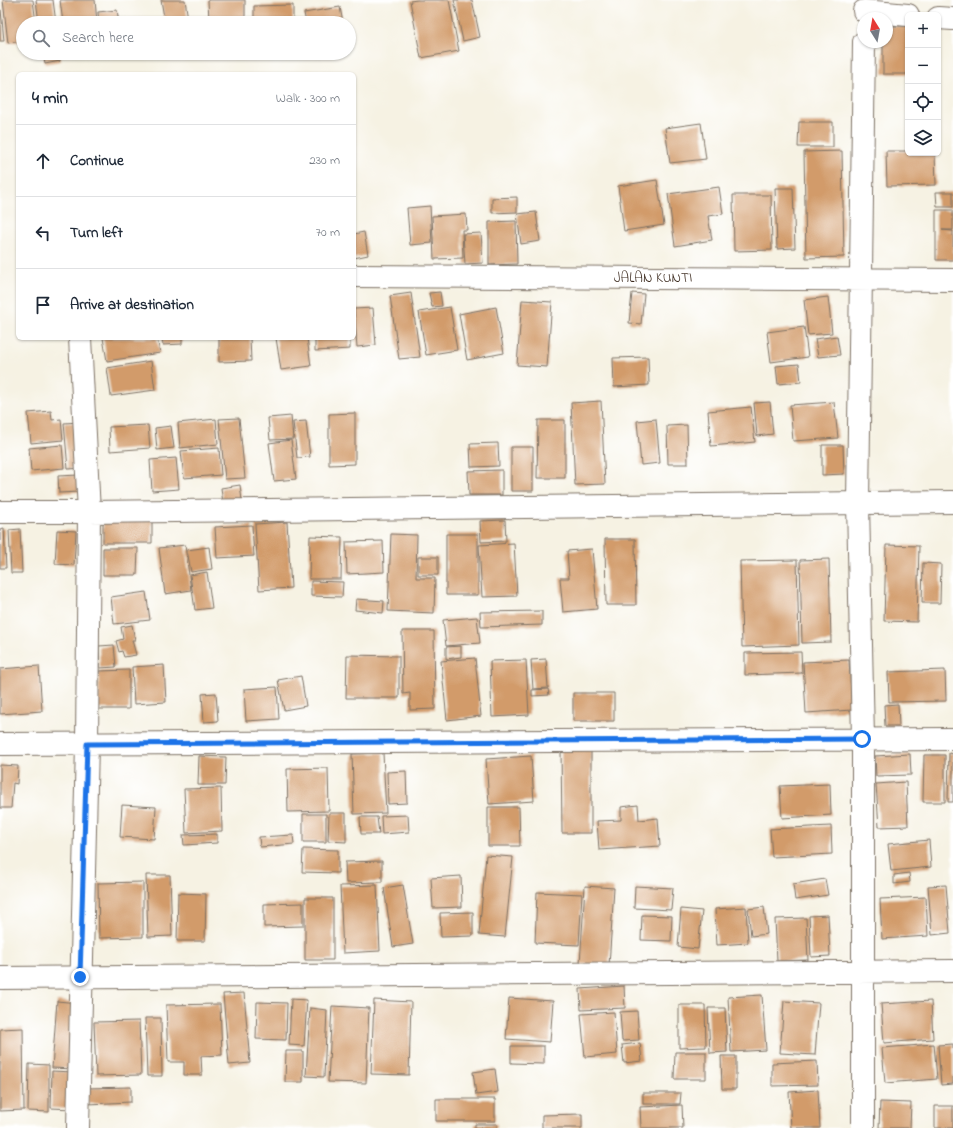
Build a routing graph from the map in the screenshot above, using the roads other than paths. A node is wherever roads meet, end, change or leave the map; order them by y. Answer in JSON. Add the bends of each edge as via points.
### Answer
{"nodes":[{"id":1,"x":863,"y":10,"type":"edge"},
{"id":2,"x":905,"y":15,"type":"edge"},
{"id":3,"x":941,"y":18,"type":"edge"},
{"id":4,"x":953,"y":19,"type":"edge"},
{"id":5,"x":864,"y":48,"type":"edge"},
{"id":6,"x":356,"y":276,"type":"edge"},
{"id":7,"x":860,"y":280,"type":"junction"},
{"id":8,"x":953,"y":280,"type":"edge"},
{"id":9,"x":80,"y":340,"type":"edge"},
{"id":10,"x":953,"y":502,"type":"edge"},
{"id":11,"x":858,"y":503,"type":"junction"},
{"id":12,"x":0,"y":512,"type":"edge"},
{"id":13,"x":90,"y":512,"type":"junction"},
{"id":14,"x":862,"y":739,"type":"junction"},
{"id":15,"x":953,"y":739,"type":"edge"},
{"id":16,"x":0,"y":744,"type":"edge"},
{"id":17,"x":87,"y":744,"type":"junction"},
{"id":18,"x":953,"y":971,"type":"edge"},
{"id":19,"x":862,"y":973,"type":"junction"},
{"id":20,"x":80,"y":977,"type":"junction"},
{"id":21,"x":0,"y":978,"type":"edge"},
{"id":22,"x":78,"y":1128,"type":"edge"},
{"id":23,"x":862,"y":1128,"type":"edge"}],
"edges":[{"from":1,"to":2,"type":"street"},
{"from":3,"to":4,"type":"street"},
{"from":5,"to":7,"type":"street"},
{"from":6,"to":7,"type":"street","name":"JALAN KUNTI"},
{"from":7,"to":8,"type":"street","name":"JALAN KUNTI"},
{"from":7,"to":11,"type":"street"},
{"from":9,"to":13,"type":"street"},
{"from":10,"to":11,"type":"street"},
{"from":11,"to":13,"type":"street"},
{"from":11,"to":14,"type":"street"},
{"from":12,"to":13,"type":"street"},
{"from":13,"to":17,"type":"street"},
{"from":14,"to":15,"type":"street"},
{"from":14,"to":17,"type":"street"},
{"from":14,"to":19,"type":"street"},
{"from":16,"to":17,"type":"street"},
{"from":17,"to":20,"type":"street"},
{"from":18,"to":19,"type":"street"},
{"from":19,"to":20,"type":"street"},
{"from":19,"to":23,"type":"street"},
{"from":20,"to":21,"type":"street"},
{"from":20,"to":22,"type":"street"}]}
